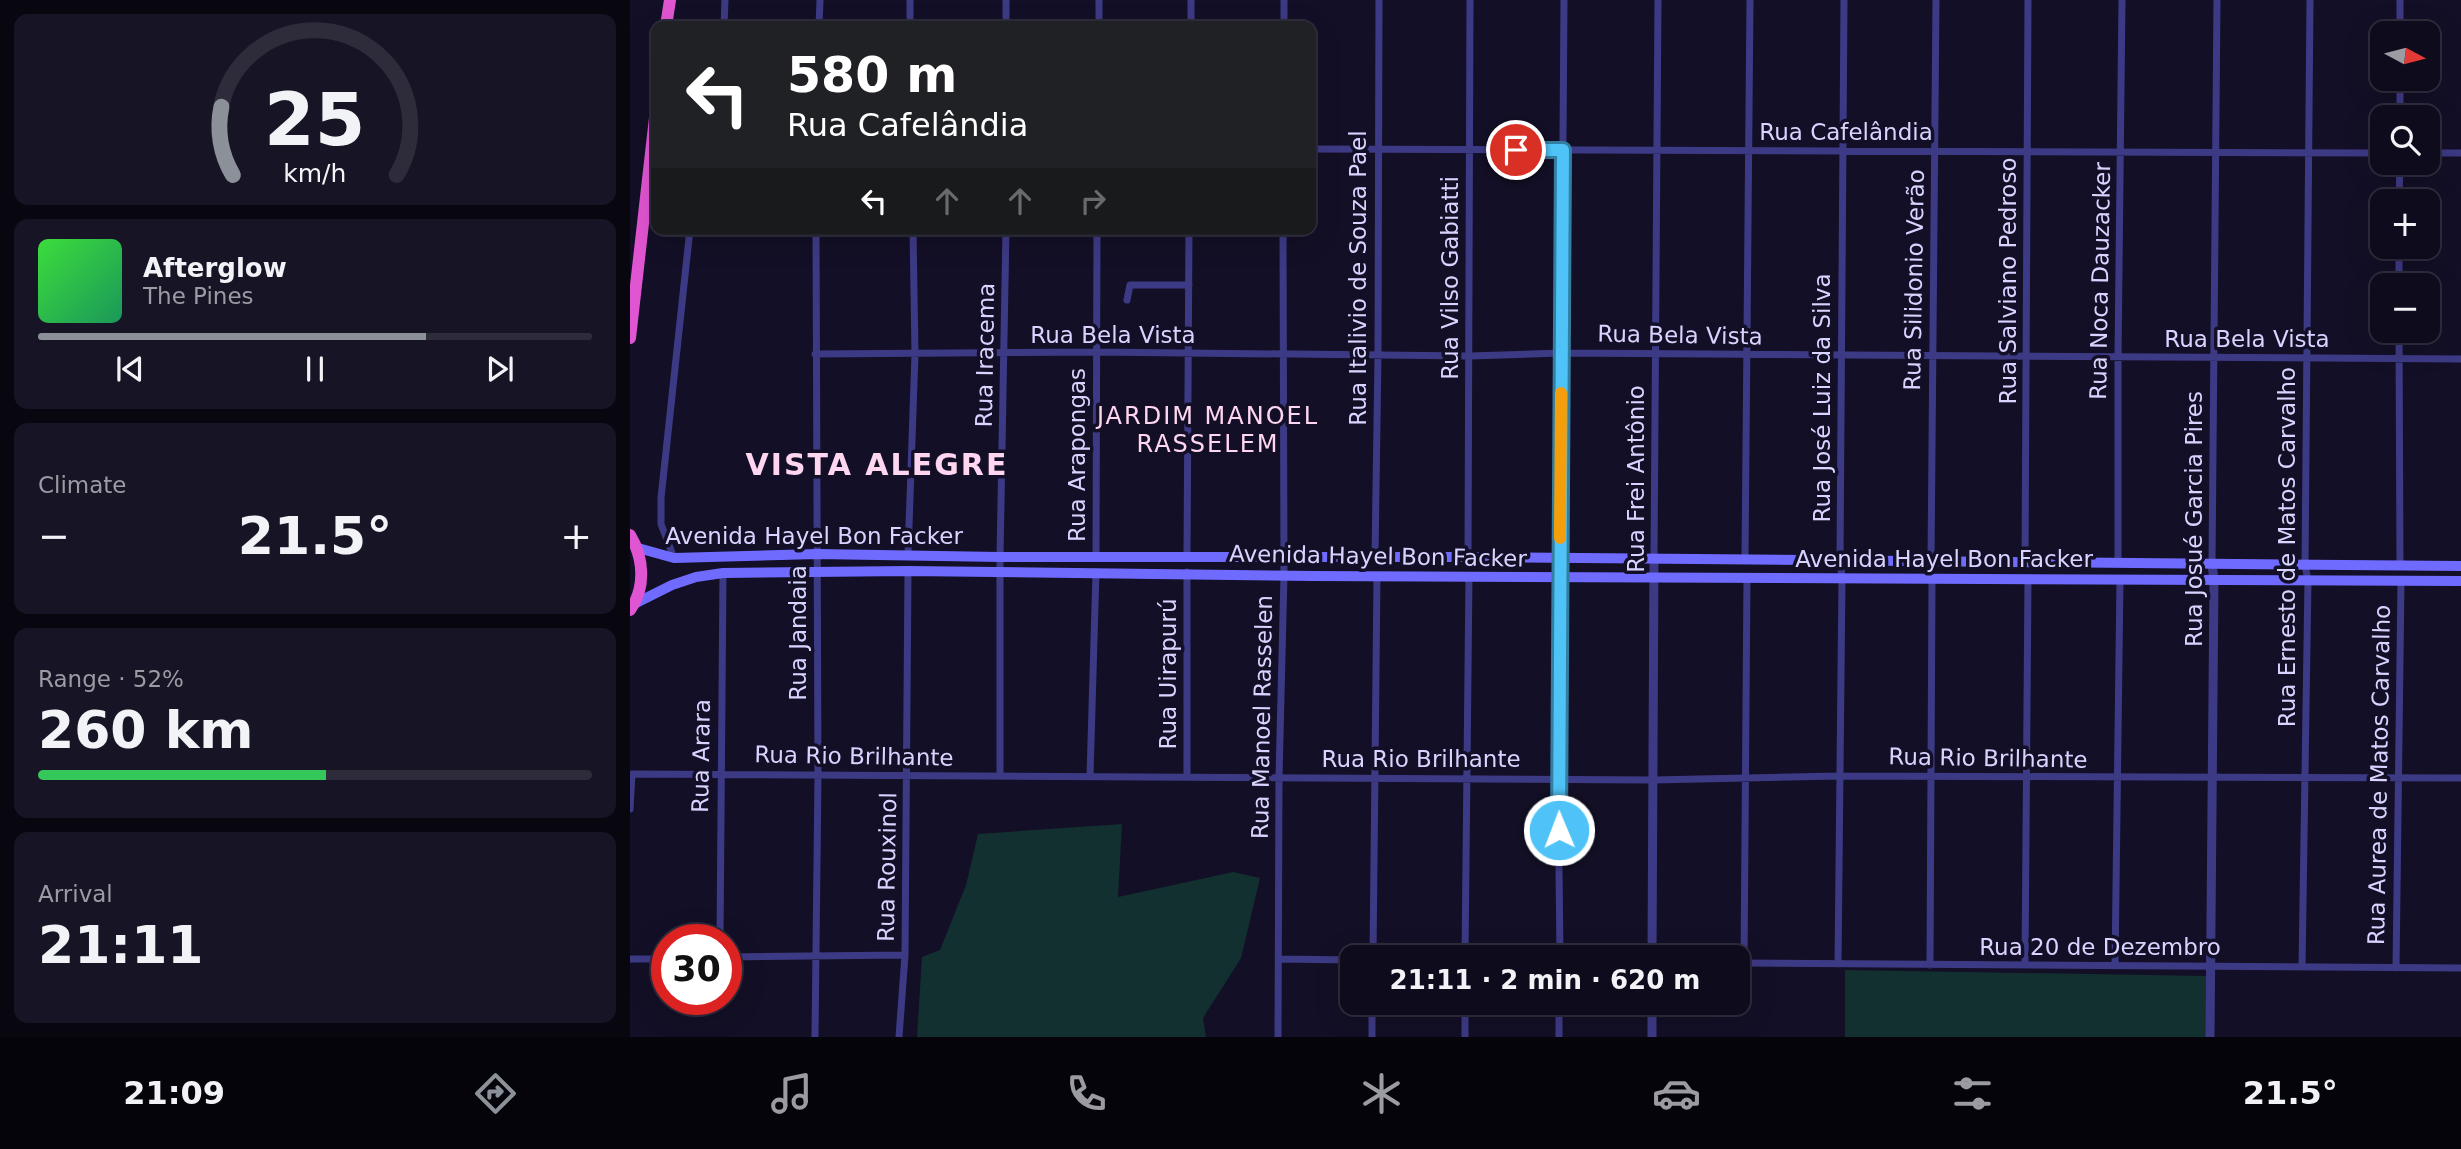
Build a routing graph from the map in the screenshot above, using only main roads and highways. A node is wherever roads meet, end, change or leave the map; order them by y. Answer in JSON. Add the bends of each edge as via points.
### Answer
{"nodes":[{"id":1,"x":670,"y":0,"type":"edge"},
{"id":2,"x":667,"y":21,"type":"edge"},
{"id":3,"x":651,"y":168,"type":"edge"},
{"id":4,"x":631,"y":312,"type":"edge"},
{"id":5,"x":630,"y":338,"type":"edge"},
{"id":6,"x":630,"y":534,"type":"edge"},
{"id":7,"x":638,"y":548,"type":"junction"},
{"id":8,"x":2461,"y":566,"type":"edge"},
{"id":9,"x":2461,"y":581,"type":"edge"},
{"id":10,"x":632,"y":608,"type":"edge"}],
"edges":[{"from":1,"to":2,"type":"highway"},
{"from":3,"to":4,"type":"highway"},
{"from":4,"to":5,"type":"highway"},
{"from":6,"to":7,"type":"highway"},
{"from":7,"to":8,"type":"main road","name":"Avenida Hayel Bon Facker","via":[[674,558],[1468,557]]},
{"from":7,"to":10,"type":"highway","via":[[641,581]]},
{"from":9,"to":10,"type":"main road","name":"Avenida Hayel Bon Facker","via":[[817,571],[696,577]]}]}
